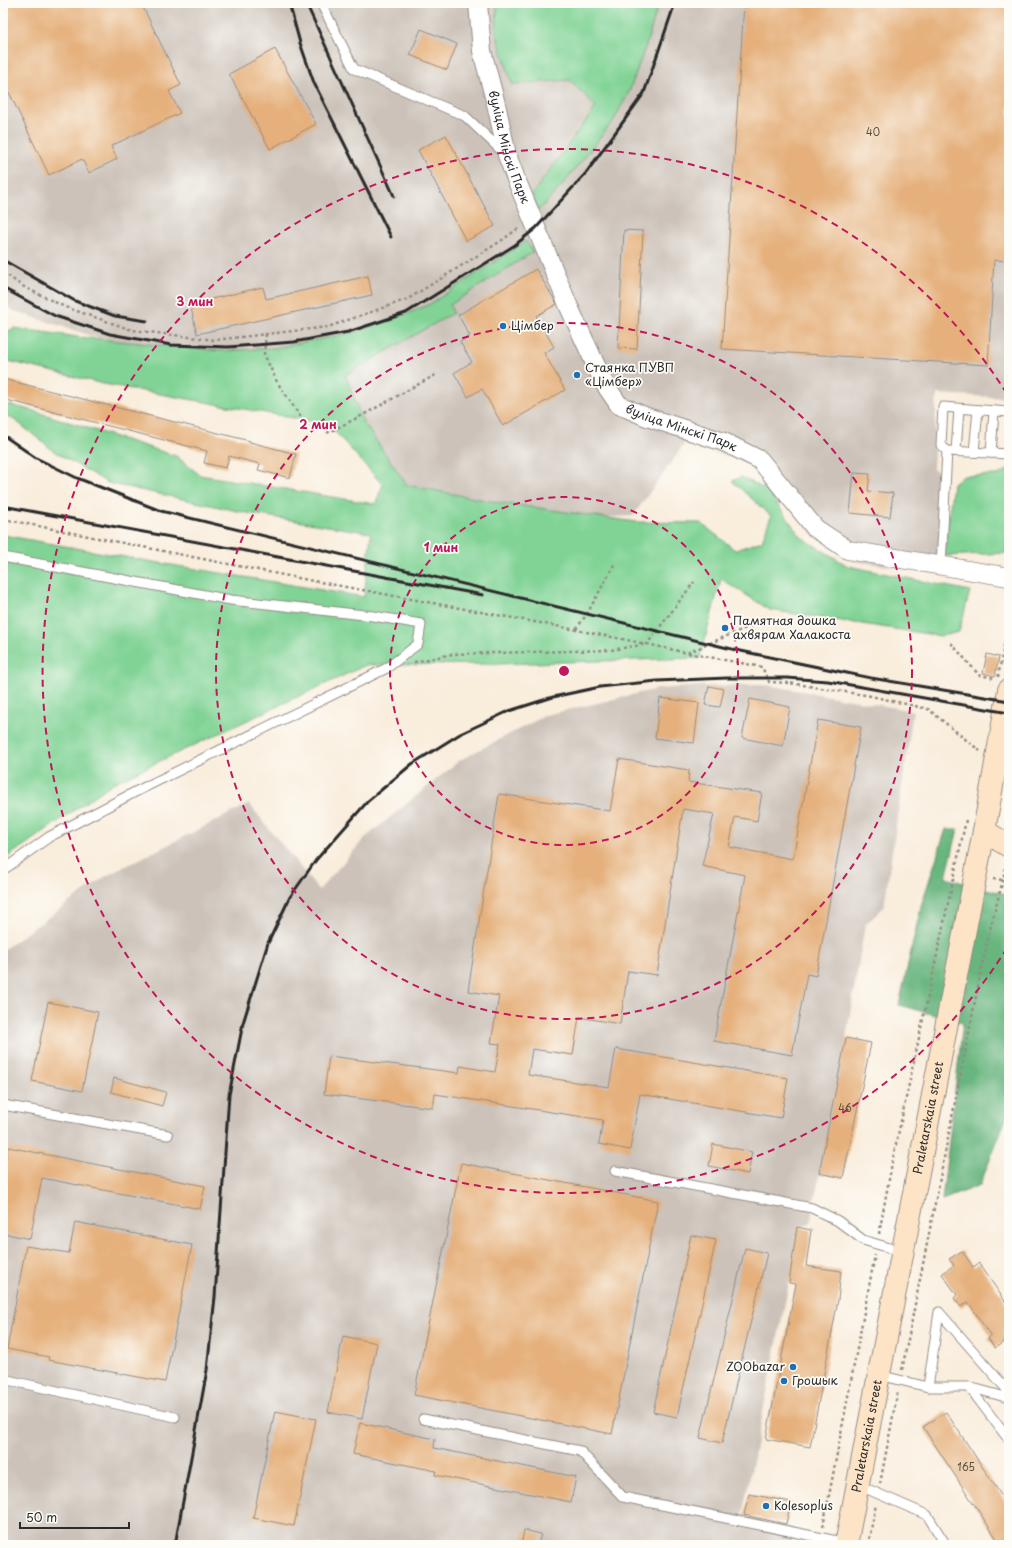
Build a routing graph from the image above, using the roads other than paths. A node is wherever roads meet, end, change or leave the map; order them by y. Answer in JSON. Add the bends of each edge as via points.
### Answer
{"nodes":[{"id":1,"x":321,"y":3,"type":"edge"},
{"id":2,"x":478,"y":3,"type":"edge"},
{"id":3,"x":507,"y":155,"type":"junction"},
{"id":4,"x":959,"y":409,"type":"junction"},
{"id":5,"x":978,"y":410,"type":"junction"},
{"id":6,"x":994,"y":411,"type":"junction"},
{"id":7,"x":1009,"y":412,"type":"edge"},
{"id":8,"x":952,"y":451,"type":"junction"},
{"id":9,"x":974,"y":452,"type":"junction"},
{"id":10,"x":991,"y":453,"type":"junction"},
{"id":11,"x":1009,"y":454,"type":"edge"},
{"id":12,"x":3,"y":557,"type":"edge"},
{"id":13,"x":941,"y":566,"type":"junction"},
{"id":14,"x":1009,"y":584,"type":"edge"},
{"id":15,"x":1001,"y":684,"type":"edge"},
{"id":16,"x":984,"y":831,"type":"junction"},
{"id":17,"x":1009,"y":846,"type":"edge"},
{"id":18,"x":3,"y":870,"type":"edge"},
{"id":19,"x":3,"y":1105,"type":"edge"},
{"id":20,"x":168,"y":1135,"type":"dead end"},
{"id":21,"x":615,"y":1171,"type":"dead end"},
{"id":22,"x":903,"y":1252,"type":"junction"},
{"id":23,"x":890,"y":1377,"type":"junction"},
{"id":24,"x":3,"y":1378,"type":"edge"},
{"id":25,"x":928,"y":1387,"type":"junction"},
{"id":26,"x":969,"y":1387,"type":"junction"},
{"id":27,"x":1009,"y":1392,"type":"edge"},
{"id":28,"x":1009,"y":1398,"type":"edge"},
{"id":29,"x":174,"y":1417,"type":"dead end"},
{"id":30,"x":422,"y":1419,"type":"dead end"},
{"id":31,"x":1009,"y":1440,"type":"edge"},
{"id":32,"x":858,"y":1485,"type":"junction"},
{"id":33,"x":854,"y":1544,"type":"edge"},
{"id":34,"x":946,"y":1545,"type":"edge"}],
"edges":[{"from":1,"to":3,"type":"lane","via":[[354,69],[465,116]]},
{"from":2,"to":3,"type":"street","name":"вуліца Мінскі Парк","via":[[482,51]]},
{"from":3,"to":13,"type":"street","name":"вуліца Мінскі Парк","via":[[569,307],[604,383],[619,404],[647,417],[724,442],[760,460],[814,528],[848,550]]},
{"from":4,"to":5,"type":"lane"},
{"from":4,"to":8,"type":"lane"},
{"from":4,"to":8,"type":"lane","via":[[943,407],[941,445]]},
{"from":5,"to":6,"type":"lane"},
{"from":5,"to":9,"type":"lane"},
{"from":6,"to":7,"type":"lane"},
{"from":6,"to":10,"type":"lane"},
{"from":8,"to":9,"type":"lane"},
{"from":8,"to":13,"type":"lane"},
{"from":9,"to":10,"type":"lane"},
{"from":10,"to":11,"type":"lane"},
{"from":12,"to":18,"type":"lane","via":[[231,600],[421,624],[418,644],[387,668],[90,815],[49,837]]},
{"from":13,"to":14,"type":"street","name":"вуліца Мінскі Парк"},
{"from":15,"to":16,"type":"main road","name":"Praletarskaia street"},
{"from":16,"to":17,"type":"main road"},
{"from":16,"to":22,"type":"main road","name":"Praletarskaia street"},
{"from":19,"to":20,"type":"lane"},
{"from":21,"to":22,"type":"lane","via":[[812,1208],[838,1221],[863,1240]]},
{"from":22,"to":23,"type":"main road","name":"Praletarskaia street"},
{"from":23,"to":25,"type":"lane"},
{"from":23,"to":32,"type":"main road","name":"Praletarskaia street"},
{"from":24,"to":29,"type":"lane"},
{"from":25,"to":26,"type":"lane"},
{"from":25,"to":27,"type":"lane","via":[[939,1312]]},
{"from":26,"to":28,"type":"lane"},
{"from":26,"to":31,"type":"lane"},
{"from":30,"to":33,"type":"lane","via":[[580,1451],[623,1497]]},
{"from":32,"to":33,"type":"main road","name":"Praletarskaia street"},
{"from":32,"to":34,"type":"lane","via":[[927,1515]]}]}
